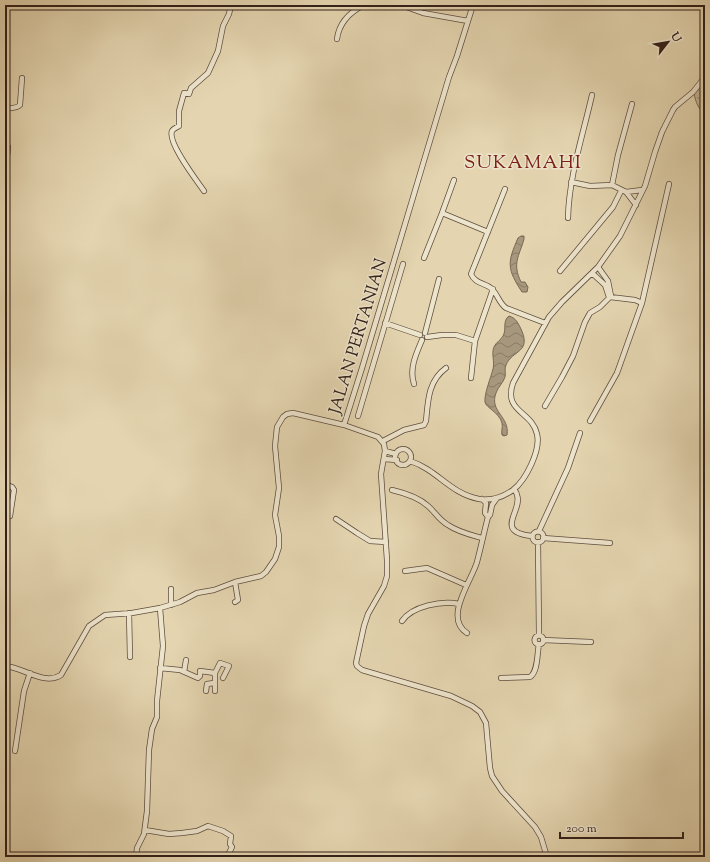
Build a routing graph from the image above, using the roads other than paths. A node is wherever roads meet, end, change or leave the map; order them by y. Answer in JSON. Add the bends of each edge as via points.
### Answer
{"nodes":[{"id":1,"x":231,"y":5,"type":"edge"},
{"id":2,"x":364,"y":5,"type":"edge"},
{"id":3,"x":400,"y":5,"type":"edge"},
{"id":4,"x":473,"y":5,"type":"edge"},
{"id":5,"x":468,"y":21,"type":"junction"},
{"id":6,"x":337,"y":39,"type":"dead end"},
{"id":7,"x":22,"y":78,"type":"dead end"},
{"id":8,"x":705,"y":78,"type":"edge"},
{"id":9,"x":592,"y":94,"type":"dead end"},
{"id":10,"x":632,"y":104,"type":"dead end"},
{"id":11,"x":5,"y":108,"type":"edge"},
{"id":12,"x":8,"y":147,"type":"dead end"},
{"id":13,"x":5,"y":176,"type":"edge"},
{"id":14,"x":454,"y":180,"type":"dead end"},
{"id":15,"x":572,"y":182,"type":"junction"},
{"id":16,"x":669,"y":184,"type":"dead end"},
{"id":17,"x":612,"y":185,"type":"junction"},
{"id":18,"x":505,"y":189,"type":"dead end"},
{"id":19,"x":642,"y":190,"type":"junction"},
{"id":20,"x":204,"y":191,"type":"dead end"},
{"id":21,"x":624,"y":191,"type":"junction"},
{"id":22,"x":636,"y":205,"type":"junction"},
{"id":23,"x":442,"y":213,"type":"junction"},
{"id":24,"x":568,"y":218,"type":"dead end"},
{"id":25,"x":488,"y":232,"type":"junction"},
{"id":26,"x":5,"y":245,"type":"edge"},
{"id":27,"x":424,"y":258,"type":"dead end"},
{"id":28,"x":5,"y":261,"type":"edge"},
{"id":29,"x":403,"y":264,"type":"dead end"},
{"id":30,"x":598,"y":266,"type":"junction"},
{"id":31,"x":560,"y":272,"type":"dead end"},
{"id":32,"x":592,"y":273,"type":"junction"},
{"id":33,"x":439,"y":279,"type":"dead end"},
{"id":34,"x":493,"y":289,"type":"junction"},
{"id":35,"x":610,"y":297,"type":"junction"},
{"id":36,"x":642,"y":304,"type":"junction"},
{"id":37,"x":385,"y":323,"type":"junction"},
{"id":38,"x":545,"y":324,"type":"junction"},
{"id":39,"x":423,"y":336,"type":"junction"},
{"id":40,"x":475,"y":341,"type":"junction"},
{"id":41,"x":446,"y":368,"type":"dead end"},
{"id":42,"x":471,"y":378,"type":"dead end"},
{"id":43,"x":414,"y":384,"type":"dead end"},
{"id":44,"x":545,"y":406,"type":"dead end"},
{"id":45,"x":358,"y":416,"type":"dead end"},
{"id":46,"x":590,"y":420,"type":"dead end"},
{"id":47,"x":344,"y":425,"type":"junction"},
{"id":48,"x":580,"y":432,"type":"dead end"},
{"id":49,"x":383,"y":441,"type":"junction"},
{"id":50,"x":385,"y":451,"type":"junction"},
{"id":51,"x":396,"y":454,"type":"junction"},
{"id":52,"x":384,"y":459,"type":"junction"},
{"id":53,"x":396,"y":460,"type":"junction"},
{"id":54,"x":410,"y":461,"type":"junction"},
{"id":55,"x":5,"y":484,"type":"edge"},
{"id":56,"x":392,"y":490,"type":"dead end"},
{"id":57,"x":514,"y":490,"type":"junction"},
{"id":58,"x":497,"y":498,"type":"junction"},
{"id":59,"x":482,"y":499,"type":"junction"},
{"id":60,"x":10,"y":516,"type":"dead end"},
{"id":61,"x":488,"y":517,"type":"junction"},
{"id":62,"x":336,"y":519,"type":"dead end"},
{"id":63,"x":539,"y":531,"type":"junction"},
{"id":64,"x":532,"y":536,"type":"junction"},
{"id":65,"x":482,"y":538,"type":"junction"},
{"id":66,"x":543,"y":538,"type":"junction"},
{"id":67,"x":386,"y":542,"type":"junction"},
{"id":68,"x":538,"y":542,"type":"junction"},
{"id":69,"x":610,"y":543,"type":"dead end"},
{"id":70,"x":405,"y":571,"type":"dead end"},
{"id":71,"x":235,"y":582,"type":"junction"},
{"id":72,"x":466,"y":584,"type":"junction"},
{"id":73,"x":171,"y":589,"type":"dead end"},
{"id":74,"x":235,"y":602,"type":"dead end"},
{"id":75,"x":459,"y":604,"type":"junction"},
{"id":76,"x":171,"y":605,"type":"junction"},
{"id":77,"x":160,"y":608,"type":"junction"},
{"id":78,"x":129,"y":613,"type":"junction"},
{"id":79,"x":402,"y":621,"type":"dead end"},
{"id":80,"x":467,"y":633,"type":"dead end"},
{"id":81,"x":539,"y":635,"type":"junction"},
{"id":82,"x":543,"y":640,"type":"junction"},
{"id":83,"x":592,"y":642,"type":"dead end"},
{"id":84,"x":539,"y":644,"type":"junction"},
{"id":85,"x":130,"y":657,"type":"dead end"},
{"id":86,"x":186,"y":660,"type":"dead end"},
{"id":87,"x":5,"y":666,"type":"edge"},
{"id":88,"x":160,"y":668,"type":"junction"},
{"id":89,"x":184,"y":672,"type":"junction"},
{"id":90,"x":30,"y":673,"type":"junction"},
{"id":91,"x":215,"y":673,"type":"junction"},
{"id":92,"x":224,"y":678,"type":"dead end"},
{"id":93,"x":501,"y":678,"type":"dead end"},
{"id":94,"x":214,"y":684,"type":"junction"},
{"id":95,"x":206,"y":691,"type":"dead end"},
{"id":96,"x":215,"y":691,"type":"dead end"},
{"id":97,"x":15,"y":751,"type":"dead end"},
{"id":98,"x":145,"y":830,"type":"junction"},
{"id":99,"x":136,"y":857,"type":"edge"},
{"id":100,"x":227,"y":857,"type":"edge"},
{"id":101,"x":547,"y":857,"type":"edge"}],
"edges":[{"from":1,"to":20,"type":"street","via":[[216,56],[208,73],[191,88],[189,94],[184,94],[179,111],[179,126],[172,133],[176,148]]},
{"from":2,"to":6,"type":"street","via":[[343,22]]},
{"from":3,"to":5,"type":"street","via":[[423,13]]},
{"from":4,"to":5,"type":"street","name":"JALAN PERTANIAN"},
{"from":5,"to":47,"type":"street","name":"JALAN PERTANIAN"},
{"from":7,"to":11,"type":"street","via":[[20,105]]},
{"from":8,"to":19,"type":"street","via":[[675,107],[662,132]]},
{"from":9,"to":15,"type":"street"},
{"from":10,"to":17,"type":"street"},
{"from":12,"to":13,"type":"street"},
{"from":14,"to":23,"type":"street"},
{"from":15,"to":17,"type":"street","via":[[590,186]]},
{"from":15,"to":24,"type":"street"},
{"from":16,"to":36,"type":"street"},
{"from":17,"to":21,"type":"street"},
{"from":18,"to":25,"type":"street"},
{"from":19,"to":21,"type":"street"},
{"from":19,"to":22,"type":"street"},
{"from":21,"to":22,"type":"street"},
{"from":21,"to":31,"type":"street"},
{"from":22,"to":30,"type":"street","via":[[620,236]]},
{"from":23,"to":25,"type":"street"},
{"from":23,"to":27,"type":"street"},
{"from":25,"to":34,"type":"street","via":[[471,274],[475,281]]},
{"from":26,"to":28,"type":"street"},
{"from":29,"to":37,"type":"street"},
{"from":30,"to":32,"type":"street"},
{"from":30,"to":35,"type":"street","via":[[608,281]]},
{"from":32,"to":35,"type":"street","via":[[605,286]]},
{"from":32,"to":38,"type":"street","via":[[562,302]]},
{"from":33,"to":39,"type":"street"},
{"from":34,"to":38,"type":"street","via":[[506,308]]},
{"from":34,"to":40,"type":"street"},
{"from":35,"to":36,"type":"street","via":[[635,300]]},
{"from":35,"to":44,"type":"street","via":[[590,313],[573,356]]},
{"from":36,"to":46,"type":"street","via":[[617,373]]},
{"from":37,"to":39,"type":"street"},
{"from":37,"to":45,"type":"street"},
{"from":38,"to":57,"type":"street","via":[[512,388],[512,401],[530,420],[538,436],[534,459]]},
{"from":39,"to":40,"type":"street","via":[[456,336]]},
{"from":39,"to":43,"type":"street","via":[[413,367]]},
{"from":40,"to":42,"type":"street"},
{"from":41,"to":49,"type":"street","via":[[431,387],[424,426],[404,430]]},
{"from":47,"to":49,"type":"street","name":"JALAN PERTANIAN"},
{"from":47,"to":71,"type":"street","via":[[293,413],[287,414],[280,421],[275,446],[279,488],[275,515],[279,547],[275,559],[261,576]]},
{"from":48,"to":63,"type":"street","via":[[568,468]]},
{"from":49,"to":50,"type":"street"},
{"from":50,"to":51,"type":"street"},
{"from":50,"to":52,"type":"street"},
{"from":51,"to":53,"type":"street"},
{"from":51,"to":54,"type":"street","via":[[406,450],[410,454]]},
{"from":52,"to":53,"type":"street"},
{"from":52,"to":67,"type":"street","via":[[381,474]]},
{"from":53,"to":54,"type":"street","via":[[403,465]]},
{"from":54,"to":59,"type":"street","via":[[427,467],[458,492]]},
{"from":55,"to":60,"type":"street","via":[[12,486],[14,490]]},
{"from":56,"to":65,"type":"street","via":[[422,501],[448,526]]},
{"from":57,"to":58,"type":"street"},
{"from":57,"to":64,"type":"street","via":[[518,499],[511,520],[512,526],[521,534]]},
{"from":58,"to":59,"type":"street"},
{"from":58,"to":61,"type":"street"},
{"from":59,"to":61,"type":"street","via":[[486,503],[485,513]]},
{"from":61,"to":65,"type":"street"},
{"from":62,"to":67,"type":"street","via":[[370,541]]},
{"from":63,"to":64,"type":"street","via":[[534,532]]},
{"from":63,"to":66,"type":"street"},
{"from":64,"to":68,"type":"street","via":[[534,541]]},
{"from":65,"to":72,"type":"street","via":[[474,571]]},
{"from":66,"to":68,"type":"street"},
{"from":66,"to":69,"type":"street"},
{"from":67,"to":101,"type":"street","via":[[386,580],[368,614],[357,666],[362,670],[451,696],[480,712],[486,723],[492,776],[499,788],[535,827]]},
{"from":68,"to":81,"type":"street"},
{"from":70,"to":72,"type":"street","via":[[427,568]]},
{"from":71,"to":74,"type":"street","via":[[238,600]]},
{"from":71,"to":76,"type":"street","via":[[197,593]]},
{"from":72,"to":75,"type":"street"},
{"from":73,"to":76,"type":"street"},
{"from":75,"to":79,"type":"street","via":[[451,602],[426,605]]},
{"from":75,"to":80,"type":"street","via":[[458,618]]},
{"from":76,"to":77,"type":"street"},
{"from":77,"to":78,"type":"street"},
{"from":77,"to":88,"type":"street","via":[[163,643]]},
{"from":78,"to":85,"type":"street"},
{"from":78,"to":90,"type":"street","via":[[105,615],[89,626],[59,676],[46,678]]},
{"from":81,"to":82,"type":"street"},
{"from":81,"to":84,"type":"street","via":[[534,640]]},
{"from":82,"to":83,"type":"street"},
{"from":82,"to":84,"type":"street"},
{"from":84,"to":93,"type":"street","via":[[532,676]]},
{"from":86,"to":89,"type":"street"},
{"from":87,"to":90,"type":"street"},
{"from":88,"to":89,"type":"street"},
{"from":88,"to":98,"type":"street","via":[[157,717],[152,729],[149,750]]},
{"from":89,"to":91,"type":"street","via":[[198,678],[200,671]]},
{"from":90,"to":97,"type":"street","via":[[24,691]]},
{"from":91,"to":92,"type":"street","via":[[220,663],[229,666]]},
{"from":91,"to":94,"type":"street"},
{"from":94,"to":95,"type":"street","via":[[207,684]]},
{"from":94,"to":96,"type":"street"},
{"from":98,"to":99,"type":"street"},
{"from":98,"to":100,"type":"street","via":[[169,834],[210,827],[231,836],[232,847]]}]}
